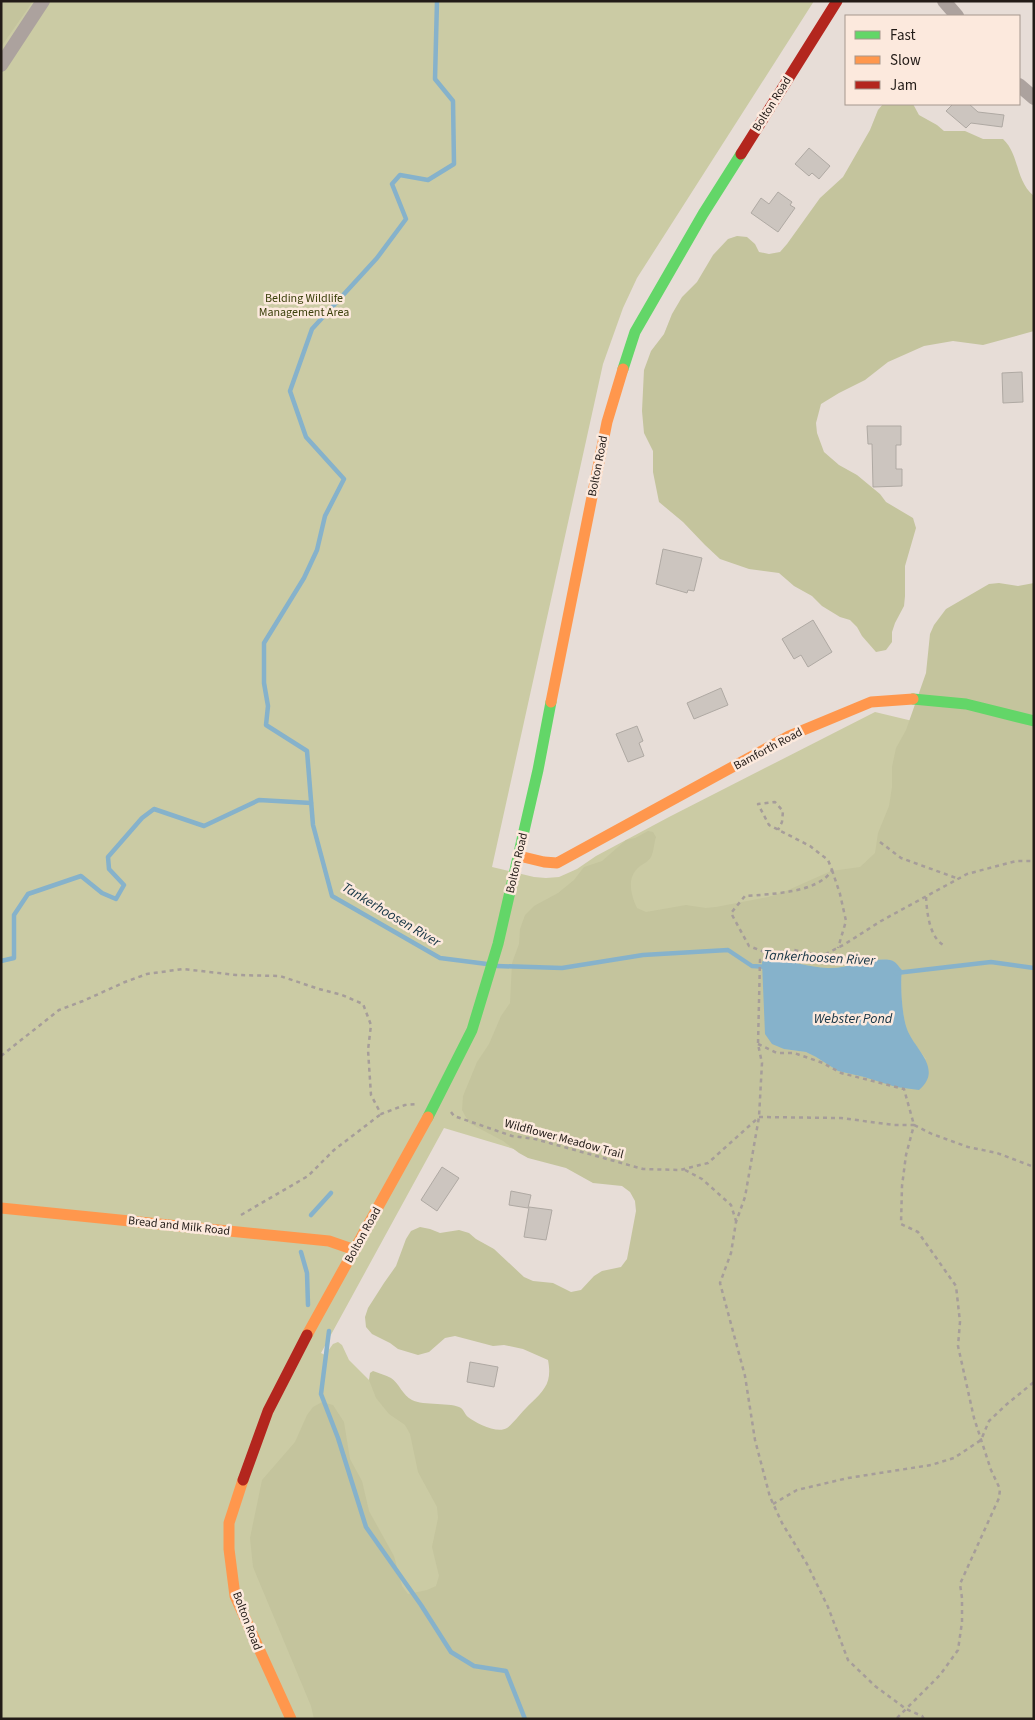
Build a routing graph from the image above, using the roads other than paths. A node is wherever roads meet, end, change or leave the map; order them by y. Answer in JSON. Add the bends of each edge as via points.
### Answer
{"nodes":[{"id":1,"x":43,"y":1,"type":"edge"},
{"id":2,"x":837,"y":1,"type":"edge"},
{"id":3,"x":944,"y":1,"type":"edge"},
{"id":4,"x":956,"y":15,"type":"edge"},
{"id":5,"x":1,"y":65,"type":"edge"},
{"id":6,"x":1020,"y":86,"type":"edge"},
{"id":7,"x":1034,"y":98,"type":"edge"},
{"id":8,"x":1034,"y":721,"type":"edge"},
{"id":9,"x":518,"y":856,"type":"junction"},
{"id":10,"x":1,"y":1208,"type":"edge"},
{"id":11,"x":355,"y":1250,"type":"junction"},
{"id":12,"x":291,"y":1719,"type":"edge"}],
"edges":[{"from":1,"to":5,"type":"street"},
{"from":2,"to":9,"type":"street","name":"Bolton Road","via":[[703,214],[635,332],[607,422]]},
{"from":3,"to":4,"type":"street"},
{"from":6,"to":7,"type":"street"},
{"from":8,"to":9,"type":"street","name":"Bamforth Road","via":[[966,704],[918,698],[871,702],[789,736],[557,863]]},
{"from":9,"to":11,"type":"street","name":"Bolton Road","via":[[498,944],[472,1030]]},
{"from":10,"to":11,"type":"street","name":"Bread and Milk Road","via":[[329,1241]]},
{"from":11,"to":12,"type":"street","name":"Bolton Road","via":[[268,1411],[230,1523],[229,1549],[235,1596]]}]}
